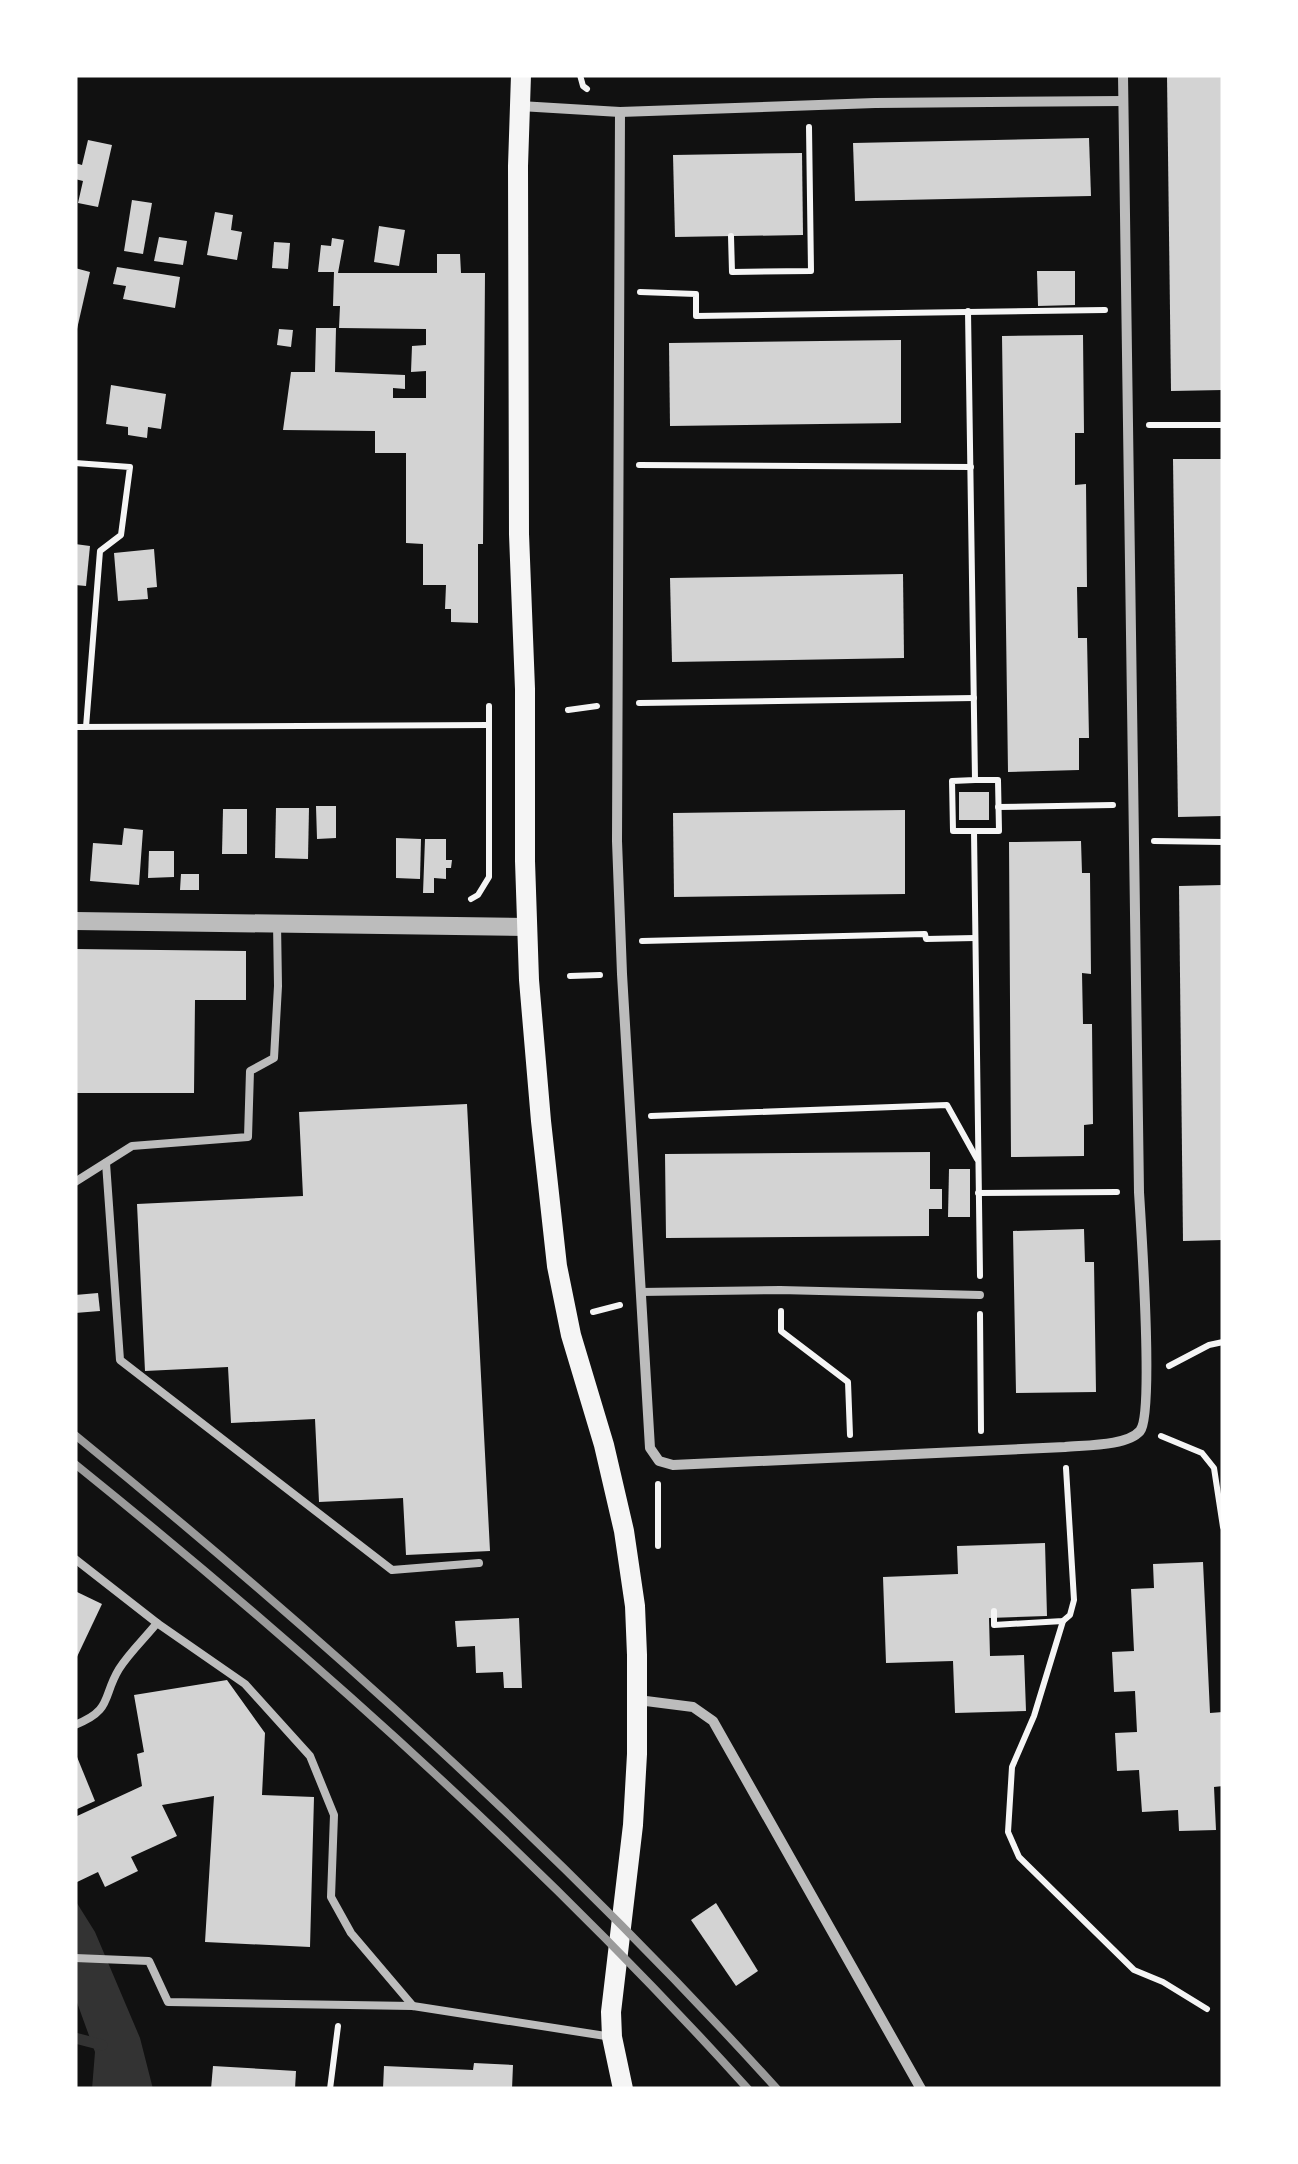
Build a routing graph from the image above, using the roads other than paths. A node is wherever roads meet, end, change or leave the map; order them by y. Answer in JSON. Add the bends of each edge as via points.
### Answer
{"nodes":[{"id":1,"x":521,"y":75,"type":"edge"},
{"id":2,"x":1123,"y":75,"type":"edge"},
{"id":3,"x":1123,"y":102,"type":"junction"},
{"id":4,"x":520,"y":106,"type":"junction"},
{"id":5,"x":620,"y":112,"type":"junction"},
{"id":6,"x":75,"y":921,"type":"edge"},
{"id":7,"x":277,"y":923,"type":"junction"},
{"id":8,"x":528,"y":927,"type":"junction"},
{"id":9,"x":106,"y":1162,"type":"junction"},
{"id":10,"x":75,"y":1182,"type":"edge"},
{"id":11,"x":980,"y":1295,"type":"road end"},
{"id":12,"x":640,"y":1296,"type":"junction"},
{"id":13,"x":75,"y":1559,"type":"edge"},
{"id":14,"x":479,"y":1563,"type":"dead end"},
{"id":15,"x":156,"y":1623,"type":"junction"},
{"id":16,"x":638,"y":1700,"type":"junction"},
{"id":17,"x":75,"y":1724,"type":"edge"},
{"id":18,"x":75,"y":1958,"type":"edge"},
{"id":19,"x":413,"y":2006,"type":"junction"},
{"id":20,"x":612,"y":2037,"type":"junction"},
{"id":21,"x":623,"y":2089,"type":"edge"},
{"id":22,"x":922,"y":2089,"type":"edge"}],
"edges":[{"from":1,"to":4,"type":"main road"},
{"from":2,"to":3,"type":"street"},
{"from":3,"to":5,"type":"street"},
{"from":3,"to":12,"type":"street","via":[[1143,1428],[1130,1440],[1066,1447],[673,1464],[650,1448]]},
{"from":4,"to":5,"type":"street"},
{"from":4,"to":8,"type":"main road","via":[[519,534]]},
{"from":5,"to":12,"type":"street","via":[[617,841]]},
{"from":6,"to":7,"type":"street"},
{"from":7,"to":8,"type":"street"},
{"from":7,"to":9,"type":"lane","via":[[274,1058],[250,1071],[248,1137],[132,1146]]},
{"from":8,"to":16,"type":"main road","via":[[558,1266],[624,1531]]},
{"from":9,"to":10,"type":"lane"},
{"from":9,"to":14,"type":"lane","via":[[120,1360],[392,1570]]},
{"from":11,"to":12,"type":"lane","via":[[780,1290]]},
{"from":13,"to":15,"type":"lane"},
{"from":15,"to":17,"type":"lane","via":[[118,1670],[105,1706]]},
{"from":15,"to":19,"type":"lane","via":[[245,1684],[310,1756],[334,1815],[331,1896],[351,1934]]},
{"from":16,"to":20,"type":"main road"},
{"from":16,"to":22,"type":"street","via":[[693,1707],[713,1720]]},
{"from":18,"to":19,"type":"lane","via":[[149,1961],[168,2002]]},
{"from":19,"to":20,"type":"lane"},
{"from":20,"to":21,"type":"main road"}]}
